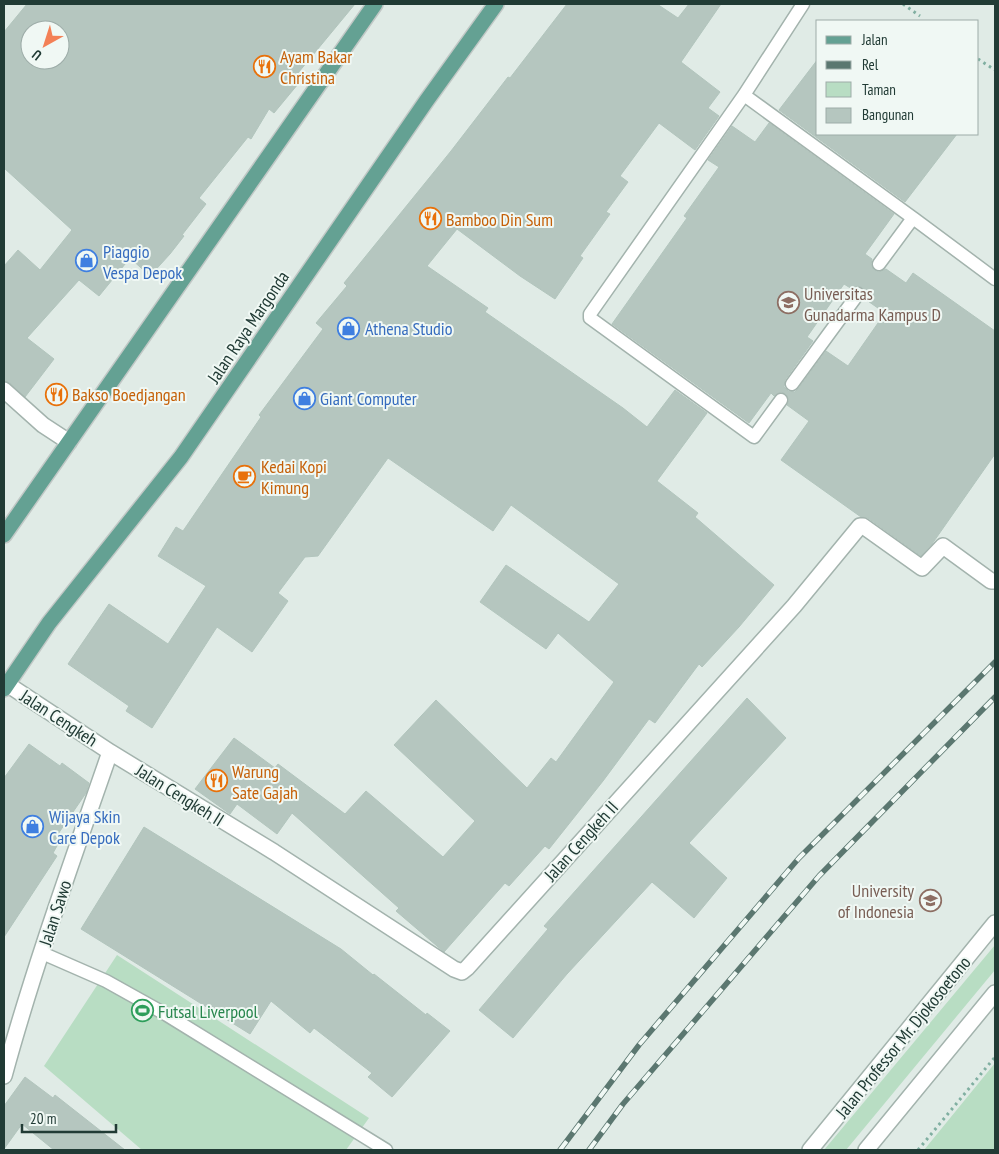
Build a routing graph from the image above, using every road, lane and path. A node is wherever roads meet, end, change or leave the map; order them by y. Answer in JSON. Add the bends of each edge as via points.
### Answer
{"nodes":[{"id":1,"x":375,"y":4,"type":"edge"},
{"id":2,"x":496,"y":4,"type":"edge"},
{"id":3,"x":803,"y":4,"type":"edge"},
{"id":4,"x":903,"y":4,"type":"edge"},
{"id":5,"x":920,"y":16,"type":"dead end"},
{"id":6,"x":979,"y":59,"type":"edge"},
{"id":7,"x":995,"y":70,"type":"edge"},
{"id":8,"x":744,"y":95,"type":"junction"},
{"id":9,"x":913,"y":218,"type":"junction"},
{"id":10,"x":879,"y":264,"type":"dead end"},
{"id":11,"x":995,"y":279,"type":"edge"},
{"id":12,"x":858,"y":294,"type":"dead end"},
{"id":13,"x":792,"y":384,"type":"dead end"},
{"id":14,"x":4,"y":390,"type":"edge"},
{"id":15,"x":781,"y":400,"type":"dead end"},
{"id":16,"x":69,"y":442,"type":"junction"},
{"id":17,"x":4,"y":535,"type":"edge"},
{"id":18,"x":995,"y":581,"type":"edge"},
{"id":19,"x":5,"y":687,"type":"edge"},
{"id":20,"x":110,"y":752,"type":"junction"},
{"id":21,"x":995,"y":923,"type":"edge"},
{"id":22,"x":42,"y":953,"type":"junction"},
{"id":23,"x":995,"y":993,"type":"edge"},
{"id":24,"x":995,"y":1057,"type":"edge"},
{"id":25,"x":4,"y":1076,"type":"edge"},
{"id":26,"x":386,"y":1150,"type":"edge"},
{"id":27,"x":810,"y":1150,"type":"edge"},
{"id":28,"x":866,"y":1150,"type":"edge"},
{"id":29,"x":918,"y":1150,"type":"edge"}],
"edges":[{"from":1,"to":16,"type":"main road"},
{"from":2,"to":19,"type":"main road","name":"Jalan Raya Margonda","via":[[181,458],[49,623]]},
{"from":3,"to":8,"type":"lane"},
{"from":4,"to":5,"type":"path"},
{"from":6,"to":7,"type":"path"},
{"from":8,"to":9,"type":"lane"},
{"from":8,"to":15,"type":"lane","via":[[590,318],[754,437]]},
{"from":9,"to":10,"type":"lane"},
{"from":9,"to":11,"type":"lane"},
{"from":12,"to":13,"type":"lane"},
{"from":14,"to":16,"type":"street","via":[[43,425]]},
{"from":16,"to":17,"type":"main road"},
{"from":18,"to":20,"type":"street","name":"Jalan Cengkeh II","via":[[943,546],[922,568],[860,526],[794,606],[462,972]]},
{"from":19,"to":20,"type":"street","name":"Jalan Cengkeh"},
{"from":20,"to":22,"type":"street","name":"Jalan Sawo"},
{"from":21,"to":27,"type":"street","name":"Jalan Professor Mr. Djokosoetono"},
{"from":22,"to":25,"type":"street","name":"Jalan Sawo"},
{"from":22,"to":26,"type":"lane","via":[[106,981],[167,1015]]},
{"from":23,"to":28,"type":"street"},
{"from":24,"to":29,"type":"path"}]}
